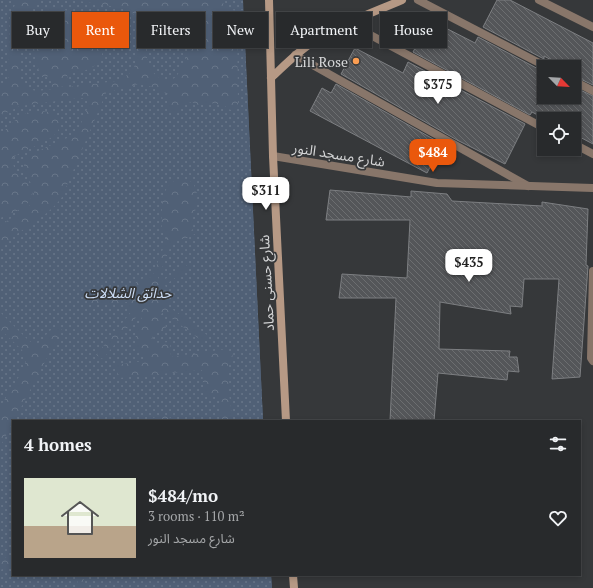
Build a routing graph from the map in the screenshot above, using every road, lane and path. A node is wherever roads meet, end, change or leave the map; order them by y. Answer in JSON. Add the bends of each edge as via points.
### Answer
{"nodes":[{"id":1,"x":269,"y":0,"type":"edge"},
{"id":2,"x":402,"y":0,"type":"edge"},
{"id":3,"x":418,"y":0,"type":"edge"},
{"id":4,"x":539,"y":0,"type":"edge"},
{"id":5,"x":372,"y":13,"type":"edge"},
{"id":6,"x":593,"y":27,"type":"edge"},
{"id":7,"x":372,"y":36,"type":"edge"},
{"id":8,"x":305,"y":48,"type":"edge"},
{"id":9,"x":295,"y":55,"type":"junction"},
{"id":10,"x":537,"y":62,"type":"edge"},
{"id":11,"x":271,"y":78,"type":"junction"},
{"id":12,"x":581,"y":85,"type":"edge"},
{"id":13,"x":593,"y":91,"type":"edge"},
{"id":14,"x":537,"y":124,"type":"edge"},
{"id":15,"x":581,"y":148,"type":"edge"},
{"id":16,"x":593,"y":154,"type":"edge"},
{"id":17,"x":273,"y":156,"type":"junction"},
{"id":18,"x":528,"y":186,"type":"junction"},
{"id":19,"x":593,"y":188,"type":"edge"},
{"id":20,"x":593,"y":271,"type":"edge"},
{"id":21,"x":593,"y":361,"type":"edge"},
{"id":22,"x":286,"y":420,"type":"edge"},
{"id":23,"x":293,"y":576,"type":"edge"},
{"id":24,"x":294,"y":588,"type":"edge"}],
"edges":[{"from":1,"to":11,"type":"main road","name":"شارع حسنى حماد"},
{"from":2,"to":5,"type":"main road"},
{"from":3,"to":10,"type":"street"},
{"from":4,"to":6,"type":"street"},
{"from":7,"to":14,"type":"street"},
{"from":8,"to":9,"type":"main road"},
{"from":9,"to":11,"type":"main road"},
{"from":9,"to":18,"type":"street"},
{"from":11,"to":17,"type":"main road","name":"شارع حسنى حماد"},
{"from":12,"to":13,"type":"street"},
{"from":15,"to":16,"type":"street"},
{"from":17,"to":18,"type":"street","name":"شارع مسجد النور","via":[[437,183]]},
{"from":17,"to":22,"type":"main road","name":"شارع حسنى حماد"},
{"from":18,"to":19,"type":"street","name":"شارع مسجد النور"},
{"from":20,"to":21,"type":"street"},
{"from":23,"to":24,"type":"main road"}]}
